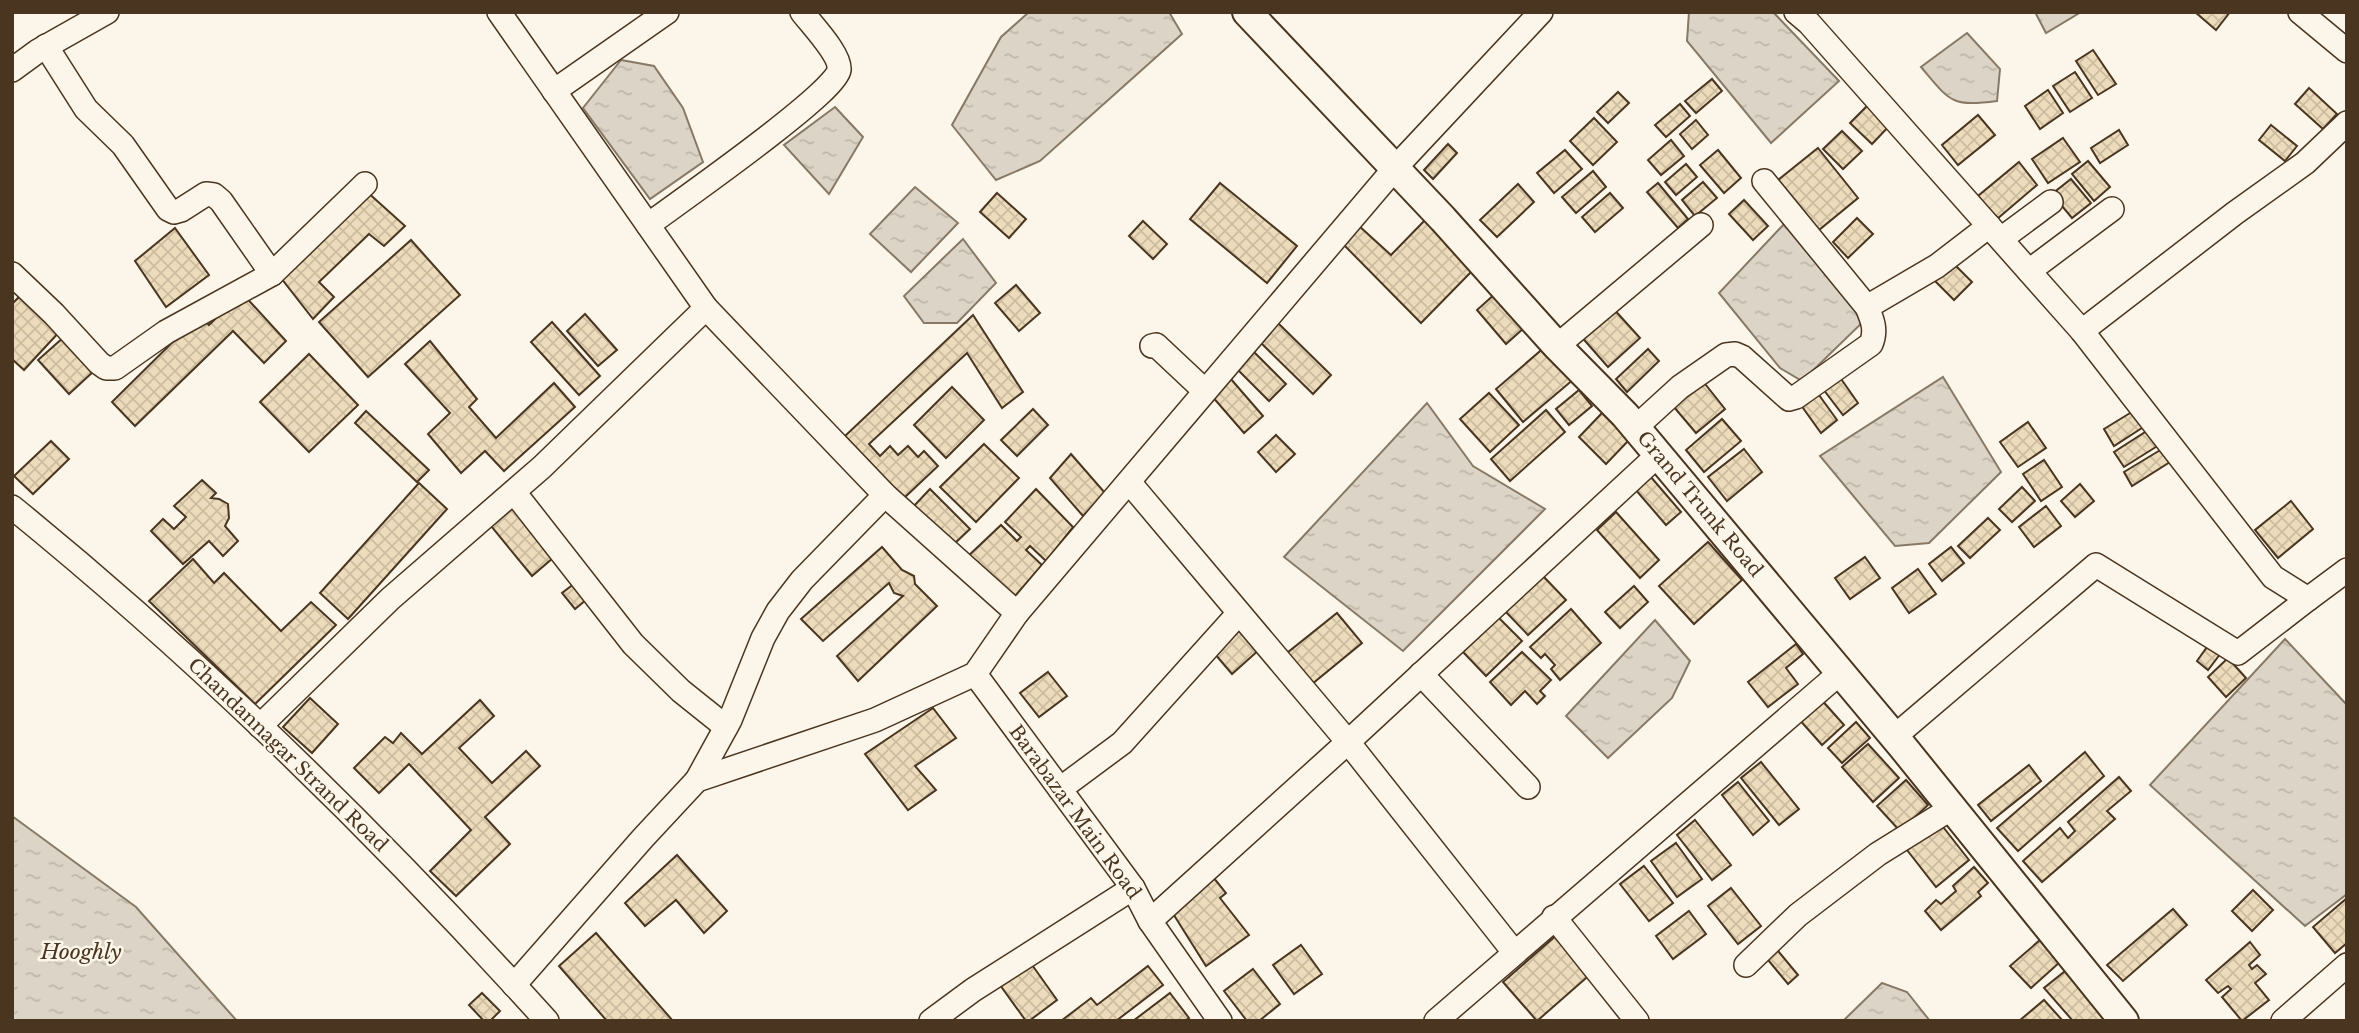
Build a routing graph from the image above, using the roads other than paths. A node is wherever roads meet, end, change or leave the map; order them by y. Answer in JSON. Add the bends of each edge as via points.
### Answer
{"nodes":[{"id":1,"x":107,"y":12,"type":"edge"},
{"id":2,"x":499,"y":12,"type":"edge"},
{"id":3,"x":667,"y":12,"type":"edge"},
{"id":4,"x":802,"y":12,"type":"edge"},
{"id":5,"x":1247,"y":12,"type":"edge"},
{"id":6,"x":1796,"y":12,"type":"edge"},
{"id":7,"x":2300,"y":12,"type":"edge"},
{"id":8,"x":1531,"y":16,"type":"edge"},
{"id":9,"x":47,"y":47,"type":"junction"},
{"id":10,"x":2347,"y":51,"type":"edge"},
{"id":11,"x":12,"y":70,"type":"edge"},
{"id":12,"x":554,"y":91,"type":"junction"},
{"id":13,"x":2347,"y":123,"type":"edge"},
{"id":14,"x":1395,"y":168,"type":"junction"},
{"id":15,"x":1764,"y":181,"type":"dead end"},
{"id":16,"x":365,"y":184,"type":"dead end"},
{"id":17,"x":2051,"y":202,"type":"dead end"},
{"id":18,"x":2112,"y":209,"type":"dead end"},
{"id":19,"x":648,"y":225,"type":"junction"},
{"id":20,"x":1701,"y":225,"type":"dead end"},
{"id":21,"x":1995,"y":233,"type":"junction"},
{"id":22,"x":2029,"y":271,"type":"junction"},
{"id":23,"x":12,"y":274,"type":"edge"},
{"id":24,"x":272,"y":274,"type":"junction"},
{"id":25,"x":1867,"y":307,"type":"junction"},
{"id":26,"x":706,"y":308,"type":"junction"},
{"id":27,"x":2082,"y":331,"type":"junction"},
{"id":28,"x":1152,"y":346,"type":"dead end"},
{"id":29,"x":1557,"y":346,"type":"junction"},
{"id":30,"x":1205,"y":391,"type":"junction"},
{"id":31,"x":1635,"y":428,"type":"junction"},
{"id":32,"x":1658,"y":455,"type":"junction"},
{"id":33,"x":1129,"y":482,"type":"junction"},
{"id":34,"x":514,"y":492,"type":"junction"},
{"id":35,"x":885,"y":495,"type":"junction"},
{"id":36,"x":12,"y":507,"type":"edge"},
{"id":37,"x":2347,"y":570,"type":"edge"},
{"id":38,"x":2308,"y":599,"type":"junction"},
{"id":39,"x":1017,"y":613,"type":"junction"},
{"id":40,"x":1239,"y":613,"type":"junction"},
{"id":41,"x":1841,"y":672,"type":"junction"},
{"id":42,"x":975,"y":674,"type":"junction"},
{"id":43,"x":1421,"y":674,"type":"junction"},
{"id":44,"x":260,"y":726,"type":"junction"},
{"id":45,"x":726,"y":727,"type":"junction"},
{"id":46,"x":1894,"y":737,"type":"junction"},
{"id":47,"x":1348,"y":742,"type":"junction"},
{"id":48,"x":697,"y":780,"type":"junction"},
{"id":49,"x":1528,"y":787,"type":"dead end"},
{"id":50,"x":1060,"y":789,"type":"junction"},
{"id":51,"x":1952,"y":808,"type":"junction"},
{"id":52,"x":1133,"y":888,"type":"junction"},
{"id":53,"x":1554,"y":917,"type":"junction"},
{"id":54,"x":1150,"y":921,"type":"junction"},
{"id":55,"x":1514,"y":952,"type":"junction"},
{"id":56,"x":1746,"y":965,"type":"dead end"},
{"id":57,"x":2347,"y":965,"type":"edge"},
{"id":58,"x":514,"y":985,"type":"junction"},
{"id":59,"x":547,"y":1021,"type":"edge"},
{"id":60,"x":931,"y":1021,"type":"edge"},
{"id":61,"x":1220,"y":1021,"type":"edge"},
{"id":62,"x":1436,"y":1021,"type":"edge"},
{"id":63,"x":1637,"y":1021,"type":"edge"},
{"id":64,"x":2124,"y":1021,"type":"edge"},
{"id":65,"x":2283,"y":1021,"type":"edge"}],
"edges":[{"from":1,"to":9,"type":"street"},
{"from":2,"to":12,"type":"street"},
{"from":3,"to":12,"type":"street"},
{"from":4,"to":19,"type":"street","via":[[834,54],[839,74],[785,123]]},
{"from":5,"to":14,"type":"main road","name":"Grand Trunk Road"},
{"from":6,"to":21,"type":"street"},
{"from":7,"to":10,"type":"street"},
{"from":8,"to":14,"type":"street"},
{"from":9,"to":11,"type":"street"},
{"from":9,"to":24,"type":"street","via":[[86,109],[123,145],[169,209],[181,210],[206,194],[214,195]]},
{"from":12,"to":19,"type":"street"},
{"from":13,"to":27,"type":"street","via":[[2305,163]]},
{"from":14,"to":29,"type":"main road","name":"Grand Trunk Road"},
{"from":14,"to":30,"type":"street"},
{"from":15,"to":25,"type":"street"},
{"from":16,"to":24,"type":"street"},
{"from":17,"to":21,"type":"street"},
{"from":18,"to":22,"type":"street"},
{"from":19,"to":26,"type":"street"},
{"from":20,"to":29,"type":"street"},
{"from":21,"to":22,"type":"street"},
{"from":21,"to":25,"type":"street"},
{"from":22,"to":27,"type":"street"},
{"from":23,"to":24,"type":"street","via":[[106,368],[114,368],[166,332]]},
{"from":25,"to":31,"type":"street","via":[[1875,335],[1871,344],[1796,397],[1781,394],[1742,357],[1726,355],[1680,387]]},
{"from":26,"to":34,"type":"street"},
{"from":26,"to":35,"type":"street"},
{"from":27,"to":38,"type":"street","via":[[2273,577]]},
{"from":28,"to":30,"type":"street","via":[[1166,353]]},
{"from":29,"to":31,"type":"main road","name":"Grand Trunk Road"},
{"from":30,"to":33,"type":"street"},
{"from":31,"to":32,"type":"main road","name":"Grand Trunk Road"},
{"from":32,"to":41,"type":"main road","name":"Grand Trunk Road"},
{"from":32,"to":43,"type":"street"},
{"from":33,"to":39,"type":"street"},
{"from":33,"to":40,"type":"street"},
{"from":34,"to":44,"type":"street","via":[[390,599]]},
{"from":34,"to":45,"type":"street","via":[[633,644]]},
{"from":35,"to":39,"type":"street"},
{"from":35,"to":45,"type":"street","via":[[778,611]]},
{"from":36,"to":44,"type":"street","name":"Chandannagar Strand Road","via":[[91,571]]},
{"from":37,"to":38,"type":"street"},
{"from":38,"to":46,"type":"street","via":[[2238,653],[2096,565]]},
{"from":39,"to":42,"type":"street"},
{"from":40,"to":47,"type":"street"},
{"from":40,"to":50,"type":"street","via":[[1122,743]]},
{"from":41,"to":46,"type":"main road","name":"Grand Trunk Road"},
{"from":41,"to":53,"type":"street"},
{"from":42,"to":48,"type":"street","via":[[875,720]]},
{"from":42,"to":50,"type":"street","name":"Barabazar Main Road"},
{"from":43,"to":47,"type":"street"},
{"from":43,"to":49,"type":"street"},
{"from":44,"to":58,"type":"street","name":"Chandannagar Strand Road","via":[[377,839]]},
{"from":45,"to":48,"type":"street"},
{"from":46,"to":51,"type":"main road","name":"Grand Trunk Road"},
{"from":47,"to":54,"type":"street"},
{"from":47,"to":55,"type":"street"},
{"from":48,"to":58,"type":"street"},
{"from":50,"to":52,"type":"street","name":"Barabazar Main Road"},
{"from":51,"to":56,"type":"street","via":[[1878,854],[1798,915]]},
{"from":51,"to":64,"type":"main road","name":"Grand Trunk Road"},
{"from":52,"to":54,"type":"street","name":"Barabazar Main Road"},
{"from":52,"to":60,"type":"street"},
{"from":53,"to":55,"type":"street"},
{"from":53,"to":63,"type":"street"},
{"from":54,"to":61,"type":"street","name":"Barabazar Main Road"},
{"from":55,"to":62,"type":"street"},
{"from":57,"to":65,"type":"street"},
{"from":58,"to":59,"type":"street","name":"Chandannagar Strand Road"}]}
